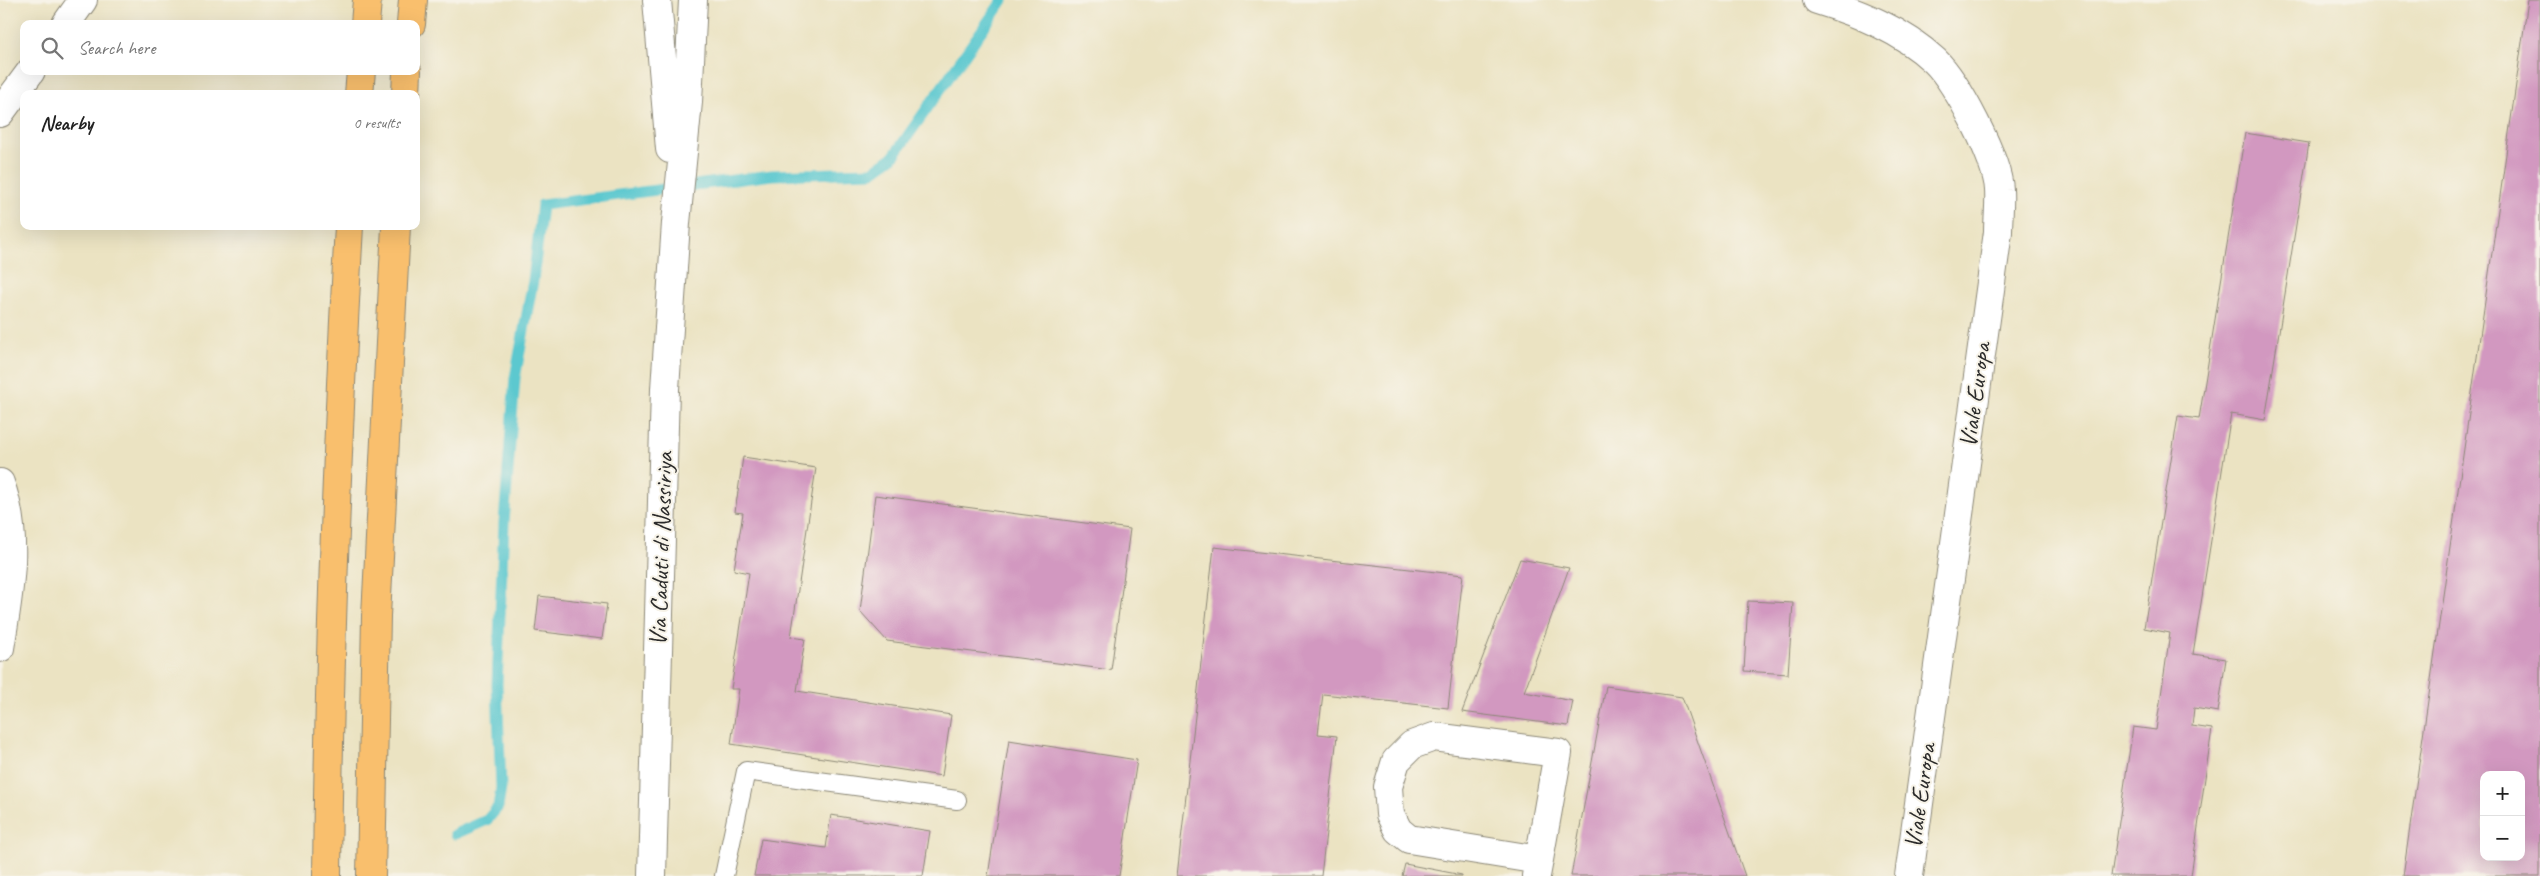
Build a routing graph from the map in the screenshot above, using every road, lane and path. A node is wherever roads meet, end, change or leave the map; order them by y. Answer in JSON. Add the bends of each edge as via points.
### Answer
{"nodes":[{"id":1,"x":83,"y":0,"type":"edge"},
{"id":2,"x":367,"y":0,"type":"edge"},
{"id":3,"x":413,"y":0,"type":"edge"},
{"id":4,"x":657,"y":0,"type":"edge"},
{"id":5,"x":693,"y":0,"type":"edge"},
{"id":6,"x":1817,"y":0,"type":"edge"},
{"id":7,"x":69,"y":20,"type":"edge"},
{"id":8,"x":365,"y":20,"type":"edge"},
{"id":9,"x":411,"y":20,"type":"edge"},
{"id":10,"x":28,"y":75,"type":"edge"},
{"id":11,"x":361,"y":75,"type":"edge"},
{"id":12,"x":407,"y":75,"type":"edge"},
{"id":13,"x":359,"y":90,"type":"edge"},
{"id":14,"x":406,"y":90,"type":"edge"},
{"id":15,"x":0,"y":113,"type":"edge"},
{"id":16,"x":676,"y":223,"type":"junction"},
{"id":17,"x":349,"y":230,"type":"edge"},
{"id":18,"x":396,"y":230,"type":"edge"},
{"id":19,"x":0,"y":483,"type":"edge"},
{"id":20,"x":0,"y":648,"type":"edge"},
{"id":21,"x":957,"y":800,"type":"dead end"},
{"id":22,"x":1538,"y":868,"type":"edge"},
{"id":23,"x":327,"y":876,"type":"edge"},
{"id":24,"x":371,"y":876,"type":"edge"},
{"id":25,"x":652,"y":876,"type":"edge"},
{"id":26,"x":724,"y":876,"type":"edge"},
{"id":27,"x":1909,"y":876,"type":"edge"}],
"edges":[{"from":1,"to":7,"type":"street"},
{"from":2,"to":8,"type":"highway"},
{"from":3,"to":9,"type":"highway"},
{"from":4,"to":16,"type":"street","name":"Via Caduti di Nassiriya"},
{"from":5,"to":16,"type":"street","name":"Via Caduti di Nassiriya","via":[[688,102]]},
{"from":6,"to":27,"type":"street","name":"Viale Europa","via":[[1858,13],[1896,33],[1936,61],[1960,95],[1987,149],[1999,188],[1998,232]]},
{"from":10,"to":15,"type":"street"},
{"from":11,"to":13,"type":"highway"},
{"from":12,"to":14,"type":"highway"},
{"from":16,"to":25,"type":"street","name":"Via Caduti di Nassiriya","via":[[665,390]]},
{"from":17,"to":23,"type":"highway","via":[[340,383],[328,737]]},
{"from":18,"to":24,"type":"highway","via":[[376,616]]},
{"from":19,"to":20,"type":"street","via":[[10,522],[12,552]]},
{"from":21,"to":26,"type":"lane","via":[[746,771]]},
{"from":22,"to":22,"type":"street","via":[[1558,753],[1434,737],[1412,744],[1396,761],[1388,787],[1390,814],[1398,830],[1409,839]]}]}
